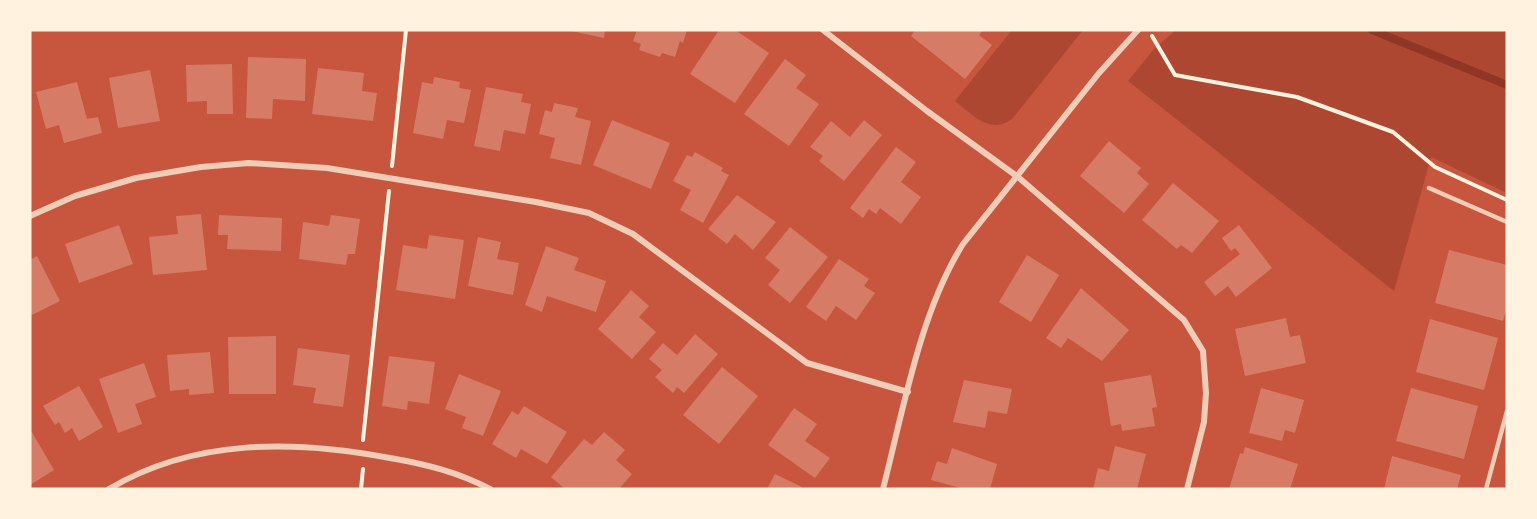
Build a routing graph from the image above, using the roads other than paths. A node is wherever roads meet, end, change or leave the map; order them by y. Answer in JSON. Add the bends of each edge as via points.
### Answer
{"nodes":[{"id":1,"x":823,"y":30,"type":"edge"},
{"id":2,"x":1138,"y":30,"type":"edge"},
{"id":3,"x":1018,"y":177,"type":"junction"},
{"id":4,"x":1429,"y":188,"type":"dead end"},
{"id":5,"x":30,"y":216,"type":"edge"},
{"id":6,"x":1507,"y":222,"type":"edge"},
{"id":7,"x":908,"y":392,"type":"junction"},
{"id":8,"x":1507,"y":411,"type":"edge"},
{"id":9,"x":109,"y":489,"type":"edge"},
{"id":10,"x":490,"y":489,"type":"edge"},
{"id":11,"x":883,"y":489,"type":"edge"},
{"id":12,"x":1187,"y":489,"type":"edge"},
{"id":13,"x":1486,"y":489,"type":"edge"}],
"edges":[{"from":1,"to":3,"type":"street"},
{"from":2,"to":3,"type":"street","via":[[1099,73]]},
{"from":3,"to":7,"type":"street","via":[[963,244],[945,273]]},
{"from":3,"to":12,"type":"street","via":[[1184,320],[1203,351],[1204,423]]},
{"from":4,"to":6,"type":"lane"},
{"from":5,"to":7,"type":"street","via":[[115,184],[201,167],[249,163],[327,168],[545,204],[589,213],[633,234],[807,363]]},
{"from":7,"to":11,"type":"street"},
{"from":8,"to":13,"type":"lane"},
{"from":9,"to":10,"type":"street","via":[[177,461],[212,452],[276,445],[363,452],[420,463],[470,478]]}]}
